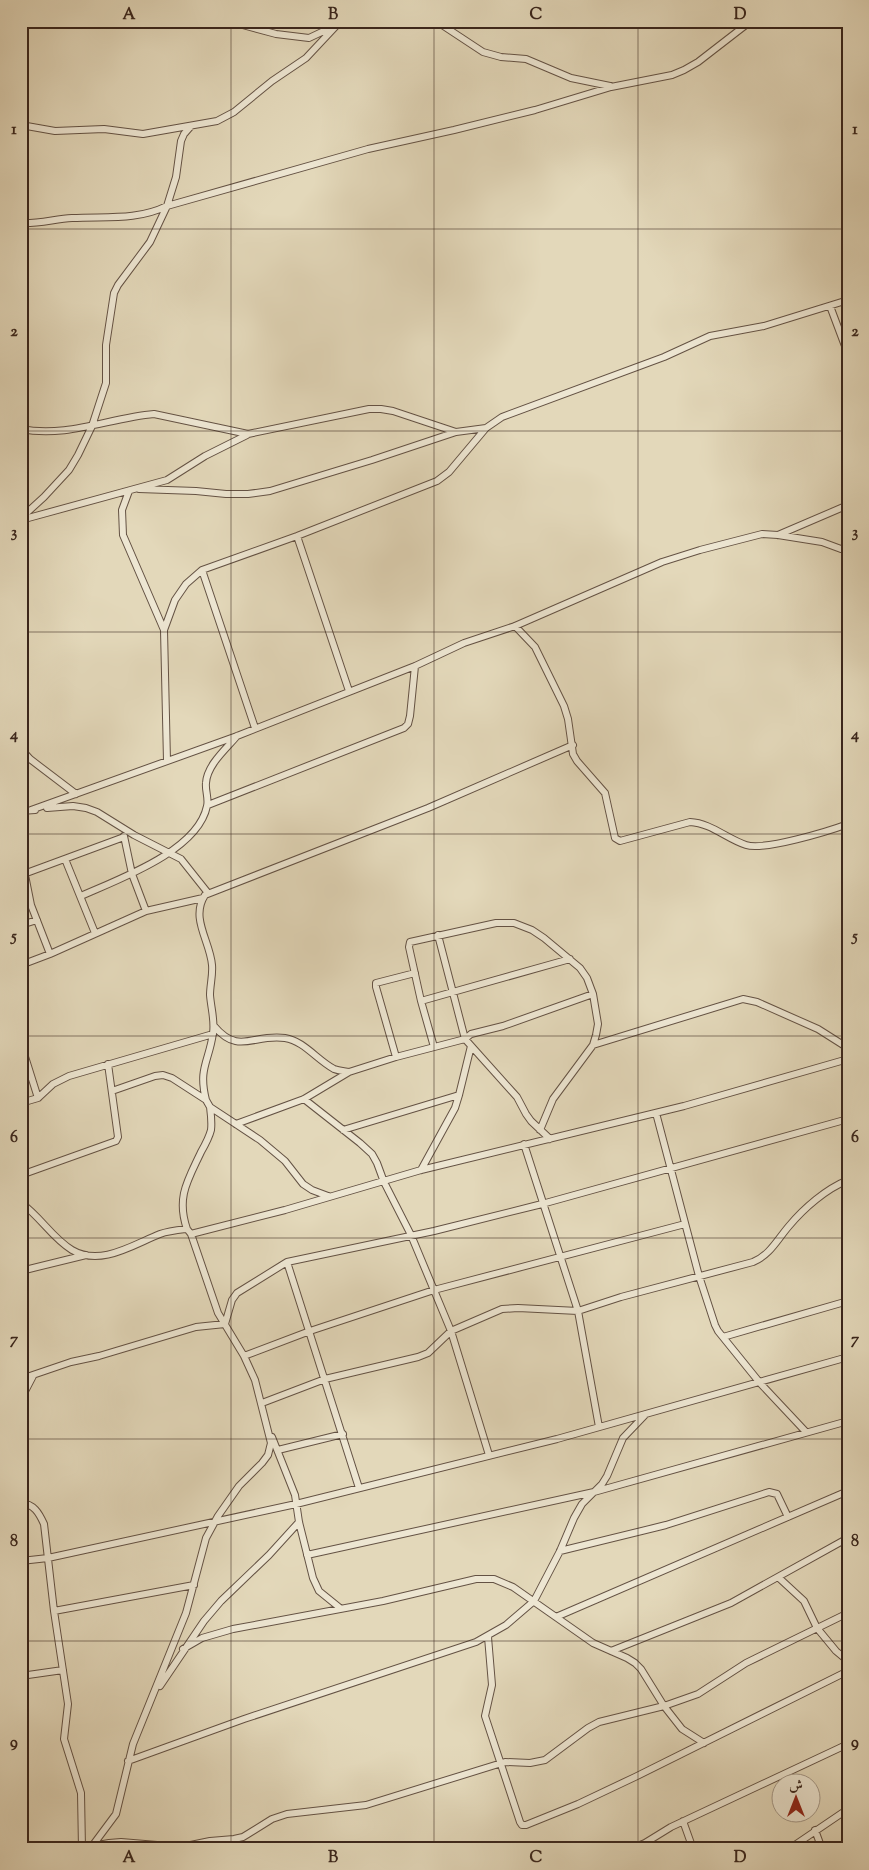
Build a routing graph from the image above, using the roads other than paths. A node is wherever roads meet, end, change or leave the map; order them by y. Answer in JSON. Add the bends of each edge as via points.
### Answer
{"nodes":[{"id":1,"x":228,"y":21,"type":"edge"},
{"id":2,"x":345,"y":21,"type":"edge"},
{"id":3,"x":436,"y":21,"type":"edge"},
{"id":4,"x":752,"y":21,"type":"edge"},
{"id":5,"x":336,"y":26,"type":"junction"},
{"id":6,"x":611,"y":87,"type":"junction"},
{"id":7,"x":21,"y":125,"type":"edge"},
{"id":8,"x":191,"y":126,"type":"junction"},
{"id":9,"x":167,"y":206,"type":"junction"},
{"id":10,"x":21,"y":223,"type":"edge"},
{"id":11,"x":848,"y":300,"type":"edge"},
{"id":12,"x":830,"y":306,"type":"junction"},
{"id":13,"x":848,"y":354,"type":"edge"},
{"id":14,"x":92,"y":426,"type":"junction"},
{"id":15,"x":486,"y":428,"type":"junction"},
{"id":16,"x":21,"y":429,"type":"edge"},
{"id":17,"x":456,"y":432,"type":"junction"},
{"id":18,"x":248,"y":434,"type":"junction"},
{"id":19,"x":139,"y":489,"type":"junction"},
{"id":20,"x":129,"y":491,"type":"junction"},
{"id":21,"x":848,"y":505,"type":"edge"},
{"id":22,"x":21,"y":519,"type":"edge"},
{"id":23,"x":778,"y":535,"type":"junction"},
{"id":24,"x":297,"y":536,"type":"junction"},
{"id":25,"x":848,"y":548,"type":"edge"},
{"id":26,"x":202,"y":570,"type":"junction"},
{"id":27,"x":515,"y":626,"type":"junction"},
{"id":28,"x":164,"y":630,"type":"junction"},
{"id":29,"x":415,"y":666,"type":"junction"},
{"id":30,"x":349,"y":690,"type":"junction"},
{"id":31,"x":255,"y":728,"type":"junction"},
{"id":32,"x":237,"y":736,"type":"junction"},
{"id":33,"x":573,"y":745,"type":"junction"},
{"id":34,"x":21,"y":750,"type":"edge"},
{"id":35,"x":167,"y":761,"type":"junction"},
{"id":36,"x":76,"y":794,"type":"junction"},
{"id":37,"x":208,"y":805,"type":"junction"},
{"id":38,"x":31,"y":810,"type":"junction"},
{"id":39,"x":21,"y":811,"type":"edge"},
{"id":40,"x":848,"y":824,"type":"edge"},
{"id":41,"x":122,"y":828,"type":"junction"},
{"id":42,"x":124,"y":837,"type":"junction"},
{"id":43,"x":169,"y":853,"type":"junction"},
{"id":44,"x":21,"y":855,"type":"edge"},
{"id":45,"x":64,"y":859,"type":"junction"},
{"id":46,"x":23,"y":874,"type":"edge"},
{"id":47,"x":132,"y":874,"type":"junction"},
{"id":48,"x":205,"y":895,"type":"junction"},
{"id":49,"x":81,"y":896,"type":"junction"},
{"id":50,"x":146,"y":911,"type":"junction"},
{"id":51,"x":37,"y":920,"type":"junction"},
{"id":52,"x":21,"y":925,"type":"edge"},
{"id":53,"x":95,"y":933,"type":"junction"},
{"id":54,"x":438,"y":935,"type":"junction"},
{"id":55,"x":50,"y":954,"type":"junction"},
{"id":56,"x":570,"y":960,"type":"junction"},
{"id":57,"x":21,"y":965,"type":"edge"},
{"id":58,"x":415,"y":973,"type":"junction"},
{"id":59,"x":452,"y":992,"type":"junction"},
{"id":60,"x":593,"y":994,"type":"junction"},
{"id":61,"x":421,"y":1001,"type":"junction"},
{"id":62,"x":214,"y":1026,"type":"junction"},
{"id":63,"x":213,"y":1034,"type":"junction"},
{"id":64,"x":465,"y":1039,"type":"junction"},
{"id":65,"x":21,"y":1044,"type":"edge"},
{"id":66,"x":593,"y":1045,"type":"junction"},
{"id":67,"x":471,"y":1046,"type":"junction"},
{"id":68,"x":434,"y":1047,"type":"junction"},
{"id":69,"x":848,"y":1048,"type":"edge"},
{"id":70,"x":396,"y":1057,"type":"junction"},
{"id":71,"x":848,"y":1059,"type":"edge"},
{"id":72,"x":108,"y":1064,"type":"junction"},
{"id":73,"x":349,"y":1072,"type":"junction"},
{"id":74,"x":112,"y":1091,"type":"junction"},
{"id":75,"x":460,"y":1095,"type":"junction"},
{"id":76,"x":38,"y":1098,"type":"junction"},
{"id":77,"x":304,"y":1099,"type":"junction"},
{"id":78,"x":206,"y":1100,"type":"junction"},
{"id":79,"x":21,"y":1103,"type":"edge"},
{"id":80,"x":210,"y":1107,"type":"junction"},
{"id":81,"x":656,"y":1113,"type":"junction"},
{"id":82,"x":848,"y":1119,"type":"edge"},
{"id":83,"x":236,"y":1124,"type":"junction"},
{"id":84,"x":343,"y":1130,"type":"junction"},
{"id":85,"x":540,"y":1130,"type":"junction"},
{"id":86,"x":550,"y":1138,"type":"junction"},
{"id":87,"x":524,"y":1144,"type":"junction"},
{"id":88,"x":670,"y":1168,"type":"junction"},
{"id":89,"x":421,"y":1170,"type":"junction"},
{"id":90,"x":21,"y":1175,"type":"edge"},
{"id":91,"x":848,"y":1180,"type":"edge"},
{"id":92,"x":384,"y":1182,"type":"junction"},
{"id":93,"x":329,"y":1196,"type":"junction"},
{"id":94,"x":21,"y":1203,"type":"edge"},
{"id":95,"x":542,"y":1204,"type":"junction"},
{"id":96,"x":685,"y":1224,"type":"junction"},
{"id":97,"x":189,"y":1232,"type":"junction"},
{"id":98,"x":411,"y":1236,"type":"junction"},
{"id":99,"x":86,"y":1255,"type":"junction"},
{"id":100,"x":560,"y":1258,"type":"junction"},
{"id":101,"x":287,"y":1262,"type":"junction"},
{"id":102,"x":21,"y":1270,"type":"edge"},
{"id":103,"x":699,"y":1276,"type":"junction"},
{"id":104,"x":434,"y":1290,"type":"junction"},
{"id":105,"x":848,"y":1301,"type":"edge"},
{"id":106,"x":578,"y":1311,"type":"junction"},
{"id":107,"x":224,"y":1324,"type":"junction"},
{"id":108,"x":310,"y":1331,"type":"junction"},
{"id":109,"x":451,"y":1331,"type":"junction"},
{"id":110,"x":723,"y":1337,"type":"junction"},
{"id":111,"x":244,"y":1356,"type":"junction"},
{"id":112,"x":848,"y":1358,"type":"edge"},
{"id":113,"x":33,"y":1376,"type":"junction"},
{"id":114,"x":21,"y":1378,"type":"edge"},
{"id":115,"x":325,"y":1380,"type":"junction"},
{"id":116,"x":760,"y":1383,"type":"junction"},
{"id":117,"x":21,"y":1399,"type":"edge"},
{"id":118,"x":262,"y":1403,"type":"junction"},
{"id":119,"x":646,"y":1414,"type":"junction"},
{"id":120,"x":848,"y":1420,"type":"edge"},
{"id":121,"x":599,"y":1427,"type":"junction"},
{"id":122,"x":270,"y":1432,"type":"junction"},
{"id":123,"x":806,"y":1432,"type":"junction"},
{"id":124,"x":343,"y":1434,"type":"junction"},
{"id":125,"x":278,"y":1450,"type":"junction"},
{"id":126,"x":489,"y":1455,"type":"junction"},
{"id":127,"x":360,"y":1488,"type":"junction"},
{"id":128,"x":594,"y":1492,"type":"junction"},
{"id":129,"x":848,"y":1492,"type":"edge"},
{"id":130,"x":21,"y":1503,"type":"edge"},
{"id":131,"x":296,"y":1504,"type":"junction"},
{"id":132,"x":788,"y":1517,"type":"junction"},
{"id":133,"x":214,"y":1522,"type":"junction"},
{"id":134,"x":299,"y":1522,"type":"junction"},
{"id":135,"x":848,"y":1538,"type":"edge"},
{"id":136,"x":560,"y":1551,"type":"junction"},
{"id":137,"x":308,"y":1555,"type":"junction"},
{"id":138,"x":48,"y":1558,"type":"junction"},
{"id":139,"x":21,"y":1561,"type":"edge"},
{"id":140,"x":778,"y":1577,"type":"junction"},
{"id":141,"x":194,"y":1585,"type":"junction"},
{"id":142,"x":534,"y":1601,"type":"junction"},
{"id":143,"x":340,"y":1608,"type":"junction"},
{"id":144,"x":54,"y":1611,"type":"junction"},
{"id":145,"x":848,"y":1612,"type":"edge"},
{"id":146,"x":556,"y":1617,"type":"junction"},
{"id":147,"x":817,"y":1628,"type":"junction"},
{"id":148,"x":488,"y":1637,"type":"junction"},
{"id":149,"x":183,"y":1649,"type":"junction"},
{"id":150,"x":611,"y":1651,"type":"junction"},
{"id":151,"x":848,"y":1661,"type":"edge"},
{"id":152,"x":63,"y":1670,"type":"junction"},
{"id":153,"x":846,"y":1672,"type":"edge"},
{"id":154,"x":21,"y":1676,"type":"edge"},
{"id":155,"x":848,"y":1680,"type":"edge"},
{"id":156,"x":151,"y":1700,"type":"junction"},
{"id":157,"x":664,"y":1706,"type":"junction"},
{"id":158,"x":704,"y":1743,"type":"junction"},
{"id":159,"x":848,"y":1744,"type":"edge"},
{"id":160,"x":128,"y":1761,"type":"junction"},
{"id":161,"x":500,"y":1763,"type":"junction"},
{"id":162,"x":848,"y":1809,"type":"edge"},
{"id":163,"x":683,"y":1821,"type":"junction"},
{"id":164,"x":815,"y":1830,"type":"junction"},
{"id":165,"x":91,"y":1848,"type":"edge"},
{"id":166,"x":22,"y":1849,"type":"edge"},
{"id":167,"x":45,"y":1849,"type":"edge"},
{"id":168,"x":82,"y":1849,"type":"edge"},
{"id":169,"x":630,"y":1849,"type":"edge"},
{"id":170,"x":692,"y":1849,"type":"edge"},
{"id":171,"x":789,"y":1849,"type":"edge"},
{"id":172,"x":822,"y":1849,"type":"edge"}],
"edges":[{"from":1,"to":5,"type":"street","via":[[276,34],[309,38]]},
{"from":2,"to":5,"type":"street"},
{"from":3,"to":6,"type":"street","via":[[464,41],[492,55],[526,59],[571,78]]},
{"from":4,"to":6,"type":"street","via":[[684,70]]},
{"from":5,"to":8,"type":"street","via":[[306,58],[234,112],[223,119]]},
{"from":6,"to":9,"type":"street","via":[[535,110],[368,149]]},
{"from":7,"to":8,"type":"street","via":[[55,131],[104,130],[143,134]]},
{"from":8,"to":9,"type":"street","via":[[181,142],[176,177]]},
{"from":9,"to":10,"type":"street","via":[[152,214],[137,216]]},
{"from":9,"to":14,"type":"street","via":[[150,242],[114,293],[106,345],[106,383]]},
{"from":11,"to":12,"type":"street"},
{"from":12,"to":13,"type":"street"},
{"from":12,"to":15,"type":"street","via":[[764,326],[710,336],[664,357],[502,417]]},
{"from":14,"to":16,"type":"street","via":[[44,432]]},
{"from":14,"to":18,"type":"street","via":[[154,414]]},
{"from":14,"to":22,"type":"street","via":[[69,470]]},
{"from":15,"to":17,"type":"street"},
{"from":15,"to":24,"type":"street","via":[[449,472],[436,481]]},
{"from":17,"to":18,"type":"street","via":[[381,408]]},
{"from":17,"to":19,"type":"street","via":[[270,491],[234,494]]},
{"from":18,"to":19,"type":"street","via":[[167,480]]},
{"from":19,"to":20,"type":"street"},
{"from":20,"to":22,"type":"street"},
{"from":20,"to":28,"type":"street","via":[[122,510],[123,534]]},
{"from":21,"to":23,"type":"street"},
{"from":23,"to":25,"type":"street"},
{"from":23,"to":27,"type":"street","via":[[754,536],[662,562]]},
{"from":24,"to":26,"type":"street"},
{"from":24,"to":30,"type":"street"},
{"from":26,"to":28,"type":"street","via":[[186,584],[175,600]]},
{"from":26,"to":31,"type":"street"},
{"from":27,"to":29,"type":"street","via":[[464,643]]},
{"from":27,"to":33,"type":"street","via":[[535,647],[568,719]]},
{"from":28,"to":35,"type":"street"},
{"from":29,"to":30,"type":"street"},
{"from":29,"to":37,"type":"street","via":[[410,716],[404,728]]},
{"from":30,"to":31,"type":"street"},
{"from":31,"to":32,"type":"street"},
{"from":32,"to":35,"type":"street"},
{"from":32,"to":37,"type":"street","via":[[208,775]]},
{"from":33,"to":40,"type":"street","via":[[577,761],[605,793],[615,838],[620,841],[690,822],[707,825],[745,845],[762,846]]},
{"from":33,"to":48,"type":"street","via":[[428,808]]},
{"from":34,"to":36,"type":"street"},
{"from":35,"to":36,"type":"street"},
{"from":36,"to":38,"type":"street"},
{"from":37,"to":43,"type":"street","via":[[197,829]]},
{"from":38,"to":39,"type":"street"},
{"from":38,"to":41,"type":"street","via":[[86,808]]},
{"from":41,"to":42,"type":"street"},
{"from":41,"to":43,"type":"street"},
{"from":42,"to":45,"type":"street"},
{"from":42,"to":47,"type":"street"},
{"from":43,"to":47,"type":"street"},
{"from":43,"to":48,"type":"street","via":[[181,859]]},
{"from":44,"to":46,"type":"street"},
{"from":45,"to":46,"type":"street"},
{"from":45,"to":49,"type":"street"},
{"from":46,"to":51,"type":"street"},
{"from":47,"to":49,"type":"street"},
{"from":47,"to":50,"type":"street"},
{"from":48,"to":50,"type":"street"},
{"from":48,"to":62,"type":"street","via":[[199,914],[212,964],[210,996]]},
{"from":49,"to":53,"type":"street"},
{"from":50,"to":53,"type":"street"},
{"from":51,"to":52,"type":"street"},
{"from":51,"to":55,"type":"street"},
{"from":53,"to":55,"type":"street"},
{"from":54,"to":56,"type":"street","via":[[496,923],[514,924],[538,934]]},
{"from":54,"to":58,"type":"street","via":[[410,942]]},
{"from":54,"to":59,"type":"street"},
{"from":55,"to":57,"type":"street"},
{"from":56,"to":59,"type":"street"},
{"from":56,"to":60,"type":"street","via":[[580,968]]},
{"from":58,"to":61,"type":"street"},
{"from":58,"to":70,"type":"street","via":[[376,983]]},
{"from":59,"to":61,"type":"street"},
{"from":59,"to":64,"type":"street"},
{"from":60,"to":64,"type":"street","via":[[471,1034]]},
{"from":60,"to":66,"type":"street","via":[[598,1024]]},
{"from":61,"to":68,"type":"street"},
{"from":62,"to":63,"type":"street"},
{"from":62,"to":73,"type":"street","via":[[223,1037],[240,1042],[273,1038],[295,1041],[336,1070]]},
{"from":63,"to":72,"type":"street"},
{"from":63,"to":78,"type":"street","via":[[202,1076]]},
{"from":64,"to":67,"type":"street"},
{"from":64,"to":68,"type":"street"},
{"from":65,"to":76,"type":"street"},
{"from":66,"to":69,"type":"street","via":[[743,999],[818,1029]]},
{"from":66,"to":85,"type":"street","via":[[553,1099]]},
{"from":67,"to":75,"type":"street"},
{"from":67,"to":85,"type":"street","via":[[518,1097],[526,1114]]},
{"from":68,"to":70,"type":"street"},
{"from":70,"to":73,"type":"street"},
{"from":71,"to":81,"type":"street"},
{"from":72,"to":74,"type":"street"},
{"from":72,"to":76,"type":"street","via":[[60,1079]]},
{"from":73,"to":77,"type":"street"},
{"from":74,"to":78,"type":"street","via":[[163,1075]]},
{"from":74,"to":90,"type":"street","via":[[116,1141]]},
{"from":75,"to":84,"type":"street"},
{"from":75,"to":89,"type":"street"},
{"from":76,"to":79,"type":"street"},
{"from":77,"to":83,"type":"street"},
{"from":77,"to":84,"type":"street"},
{"from":78,"to":80,"type":"street"},
{"from":80,"to":83,"type":"street"},
{"from":80,"to":97,"type":"street","via":[[210,1133],[183,1192],[182,1216]]},
{"from":81,"to":86,"type":"street"},
{"from":81,"to":88,"type":"street"},
{"from":82,"to":88,"type":"street"},
{"from":83,"to":93,"type":"street","via":[[285,1161],[308,1187]]},
{"from":84,"to":92,"type":"street","via":[[372,1154]]},
{"from":85,"to":86,"type":"street"},
{"from":86,"to":87,"type":"street"},
{"from":87,"to":89,"type":"street"},
{"from":87,"to":95,"type":"street"},
{"from":88,"to":95,"type":"street"},
{"from":88,"to":96,"type":"street"},
{"from":89,"to":92,"type":"street"},
{"from":91,"to":103,"type":"street","via":[[833,1187],[803,1212],[763,1258]]},
{"from":92,"to":93,"type":"street"},
{"from":92,"to":98,"type":"street"},
{"from":93,"to":97,"type":"street","via":[[285,1210]]},
{"from":94,"to":99,"type":"street","via":[[58,1240]]},
{"from":95,"to":98,"type":"street"},
{"from":95,"to":100,"type":"street"},
{"from":96,"to":100,"type":"street"},
{"from":96,"to":103,"type":"street"},
{"from":97,"to":99,"type":"street","via":[[161,1234],[114,1253]]},
{"from":97,"to":107,"type":"street"},
{"from":98,"to":101,"type":"street"},
{"from":98,"to":104,"type":"street"},
{"from":99,"to":102,"type":"street"},
{"from":100,"to":104,"type":"street"},
{"from":100,"to":106,"type":"street"},
{"from":101,"to":107,"type":"street","via":[[237,1293]]},
{"from":101,"to":108,"type":"street"},
{"from":103,"to":106,"type":"street"},
{"from":103,"to":110,"type":"street","via":[[715,1325]]},
{"from":104,"to":108,"type":"street"},
{"from":104,"to":109,"type":"street"},
{"from":105,"to":110,"type":"street"},
{"from":106,"to":109,"type":"street","via":[[502,1309]]},
{"from":106,"to":121,"type":"street"},
{"from":107,"to":111,"type":"street"},
{"from":107,"to":113,"type":"street","via":[[196,1327]]},
{"from":108,"to":111,"type":"street"},
{"from":108,"to":115,"type":"street"},
{"from":109,"to":115,"type":"street","via":[[418,1357]]},
{"from":109,"to":126,"type":"street"},
{"from":110,"to":116,"type":"street"},
{"from":111,"to":118,"type":"street"},
{"from":112,"to":116,"type":"street"},
{"from":113,"to":114,"type":"street"},
{"from":113,"to":117,"type":"street"},
{"from":115,"to":118,"type":"street"},
{"from":115,"to":124,"type":"street"},
{"from":116,"to":119,"type":"street"},
{"from":116,"to":123,"type":"street"},
{"from":118,"to":122,"type":"street"},
{"from":119,"to":121,"type":"street"},
{"from":119,"to":128,"type":"street","via":[[623,1438],[607,1476]]},
{"from":120,"to":123,"type":"street"},
{"from":121,"to":126,"type":"street"},
{"from":122,"to":125,"type":"street"},
{"from":122,"to":133,"type":"street","via":[[272,1443],[268,1455],[238,1486]]},
{"from":123,"to":128,"type":"street"},
{"from":124,"to":125,"type":"street"},
{"from":124,"to":127,"type":"street"},
{"from":125,"to":131,"type":"street"},
{"from":126,"to":127,"type":"street"},
{"from":127,"to":131,"type":"street"},
{"from":128,"to":136,"type":"street","via":[[582,1504]]},
{"from":128,"to":137,"type":"street"},
{"from":129,"to":132,"type":"street"},
{"from":130,"to":138,"type":"street","via":[[40,1514]]},
{"from":131,"to":133,"type":"street"},
{"from":131,"to":134,"type":"street"},
{"from":132,"to":136,"type":"street","via":[[777,1494],[770,1492],[666,1525]]},
{"from":132,"to":146,"type":"street"},
{"from":133,"to":138,"type":"street"},
{"from":133,"to":141,"type":"street","via":[[206,1538]]},
{"from":134,"to":137,"type":"street"},
{"from":134,"to":149,"type":"street","via":[[221,1602]]},
{"from":135,"to":140,"type":"street"},
{"from":136,"to":142,"type":"street"},
{"from":137,"to":143,"type":"street","via":[[319,1591]]},
{"from":138,"to":139,"type":"street"},
{"from":138,"to":144,"type":"street"},
{"from":140,"to":147,"type":"street","via":[[804,1601]]},
{"from":140,"to":150,"type":"street","via":[[731,1604]]},
{"from":141,"to":144,"type":"street"},
{"from":141,"to":156,"type":"street"},
{"from":142,"to":143,"type":"street","via":[[503,1581],[476,1579]]},
{"from":142,"to":146,"type":"street"},
{"from":142,"to":148,"type":"street"},
{"from":143,"to":149,"type":"street","via":[[234,1629],[202,1638]]},
{"from":144,"to":152,"type":"street"},
{"from":145,"to":147,"type":"street"},
{"from":146,"to":150,"type":"street","via":[[593,1644]]},
{"from":147,"to":151,"type":"street"},
{"from":147,"to":157,"type":"street","via":[[734,1669],[706,1690]]},
{"from":148,"to":160,"type":"street"},
{"from":148,"to":161,"type":"street","via":[[492,1685],[486,1716]]},
{"from":149,"to":156,"type":"street"},
{"from":150,"to":157,"type":"street","via":[[641,1669]]},
{"from":152,"to":154,"type":"street"},
{"from":152,"to":168,"type":"street","via":[[68,1704],[64,1739],[81,1793]]},
{"from":153,"to":155,"type":"street"},
{"from":153,"to":158,"type":"street"},
{"from":156,"to":160,"type":"street"},
{"from":157,"to":158,"type":"street","via":[[682,1729]]},
{"from":157,"to":161,"type":"street","via":[[599,1722],[545,1760]]},
{"from":158,"to":161,"type":"street","via":[[578,1804],[526,1825],[520,1822]]},
{"from":159,"to":163,"type":"street"},
{"from":160,"to":165,"type":"street","via":[[116,1814]]},
{"from":161,"to":165,"type":"street","via":[[366,1805],[287,1814],[234,1839],[181,1847],[109,1842]]},
{"from":162,"to":164,"type":"street"},
{"from":163,"to":169,"type":"street"},
{"from":163,"to":170,"type":"street"},
{"from":164,"to":171,"type":"street"},
{"from":164,"to":172,"type":"street"},
{"from":166,"to":167,"type":"street"}]}
